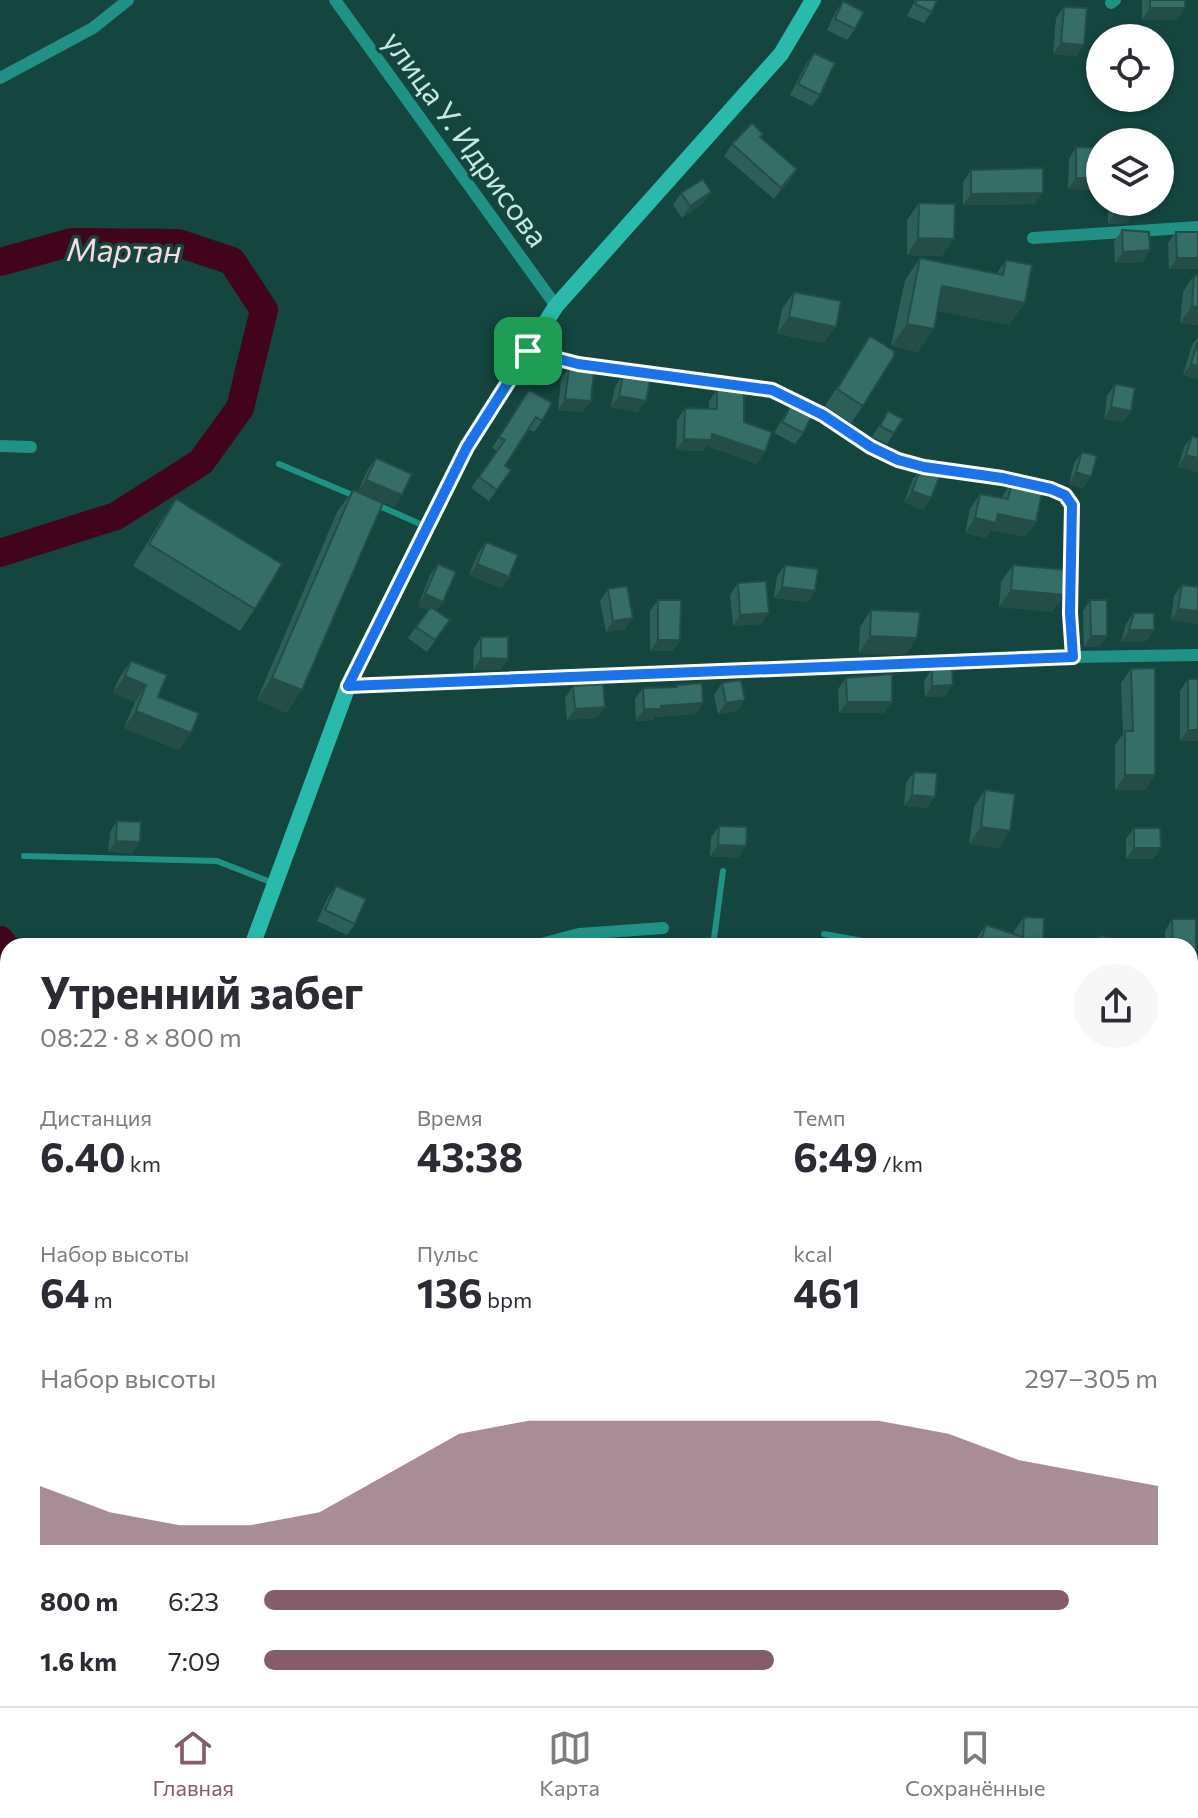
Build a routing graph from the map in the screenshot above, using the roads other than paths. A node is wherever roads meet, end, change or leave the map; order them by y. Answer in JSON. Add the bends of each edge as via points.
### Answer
{"nodes":[{"id":1,"x":128,"y":0,"type":"edge"},
{"id":2,"x":335,"y":0,"type":"edge"},
{"id":3,"x":813,"y":0,"type":"edge"},
{"id":4,"x":0,"y":78,"type":"edge"},
{"id":5,"x":1198,"y":227,"type":"edge"},
{"id":6,"x":1033,"y":238,"type":"dead end"},
{"id":7,"x":556,"y":306,"type":"junction"},
{"id":8,"x":528,"y":351,"type":"junction"},
{"id":9,"x":0,"y":446,"type":"edge"},
{"id":10,"x":31,"y":447,"type":"dead end"},
{"id":11,"x":279,"y":464,"type":"dead end"},
{"id":12,"x":360,"y":498,"type":"edge"},
{"id":13,"x":373,"y":504,"type":"edge"},
{"id":14,"x":427,"y":527,"type":"junction"},
{"id":15,"x":1198,"y":655,"type":"edge"},
{"id":16,"x":1073,"y":657,"type":"junction"},
{"id":17,"x":348,"y":686,"type":"junction"},
{"id":18,"x":24,"y":856,"type":"dead end"},
{"id":19,"x":723,"y":871,"type":"dead end"},
{"id":20,"x":274,"y":883,"type":"junction"},
{"id":21,"x":663,"y":928,"type":"dead end"},
{"id":22,"x":824,"y":934,"type":"dead end"},
{"id":23,"x":255,"y":938,"type":"edge"},
{"id":24,"x":564,"y":938,"type":"edge"},
{"id":25,"x":714,"y":938,"type":"edge"},
{"id":26,"x":846,"y":938,"type":"edge"}],
"edges":[{"from":1,"to":4,"type":"street","via":[[93,28]]},
{"from":2,"to":7,"type":"street","name":"улица У. Идрисова"},
{"from":3,"to":7,"type":"main road","via":[[781,54]]},
{"from":5,"to":6,"type":"street"},
{"from":7,"to":8,"type":"main road"},
{"from":8,"to":14,"type":"main road","via":[[467,447]]},
{"from":8,"to":16,"type":"street","via":[[578,364],[772,390],[898,460],[1065,495],[1072,505]]},
{"from":9,"to":10,"type":"street"},
{"from":11,"to":12,"type":"lane"},
{"from":13,"to":14,"type":"lane"},
{"from":14,"to":17,"type":"main road"},
{"from":15,"to":16,"type":"street"},
{"from":16,"to":17,"type":"street"},
{"from":17,"to":20,"type":"main road"},
{"from":18,"to":20,"type":"lane","via":[[217,861]]},
{"from":19,"to":25,"type":"lane"},
{"from":20,"to":23,"type":"main road"},
{"from":21,"to":24,"type":"street"},
{"from":22,"to":26,"type":"lane"}]}
